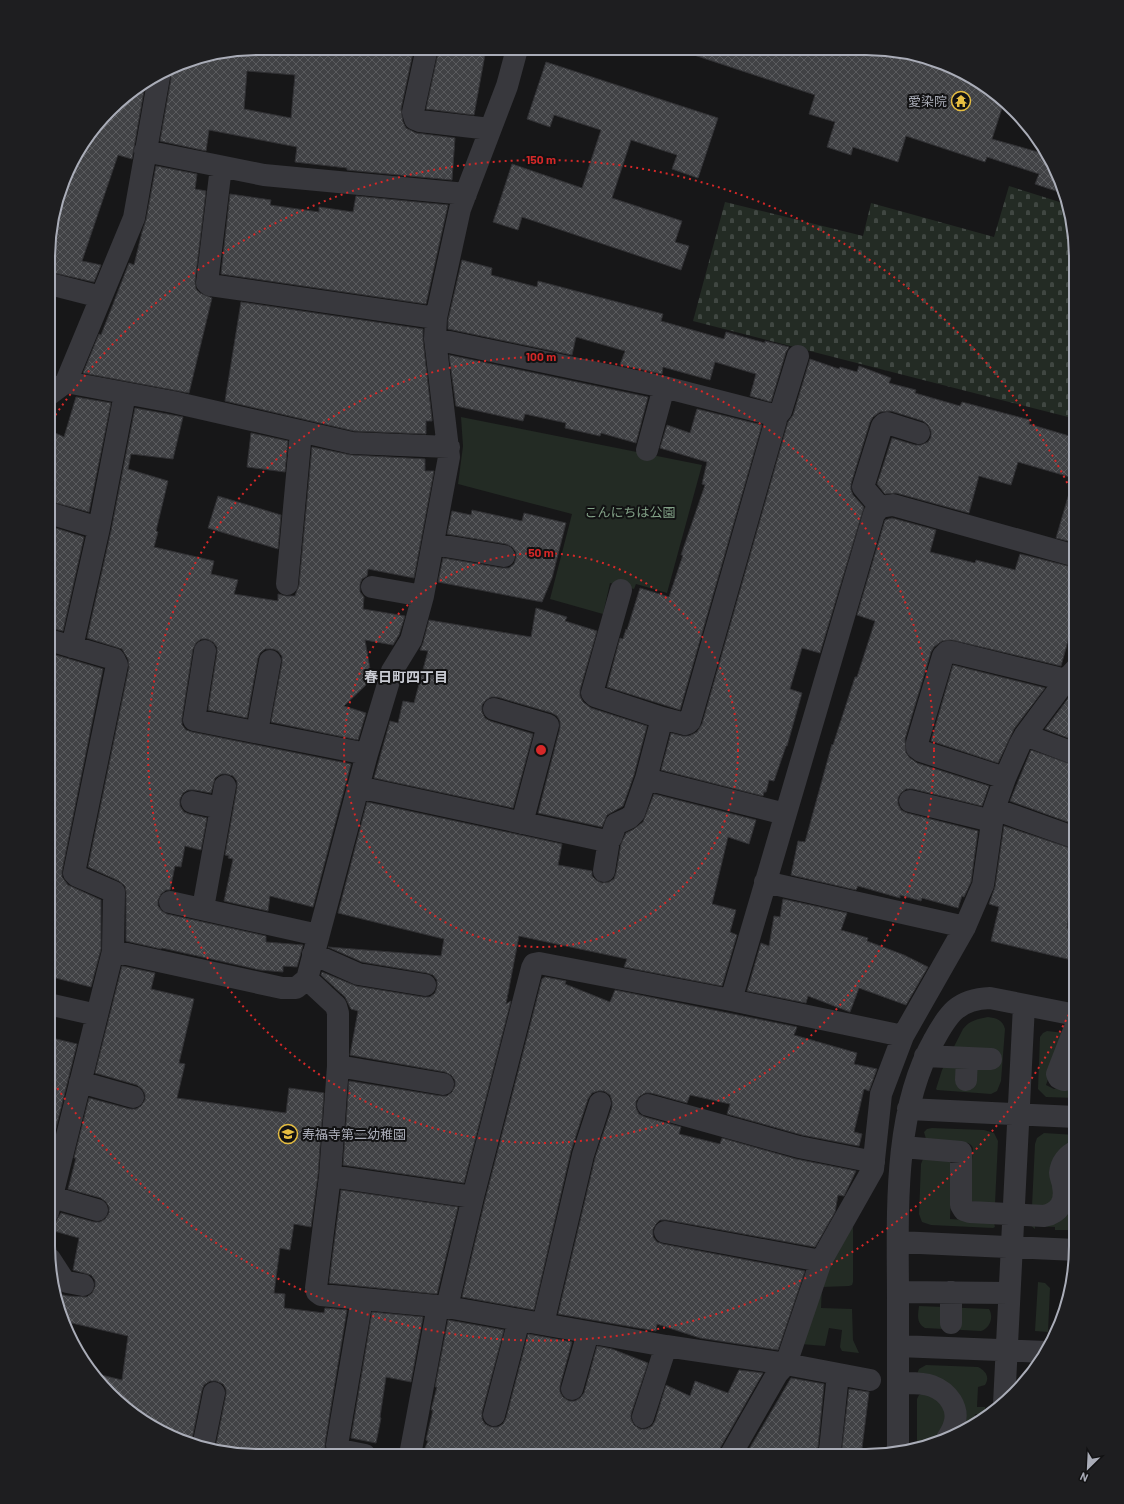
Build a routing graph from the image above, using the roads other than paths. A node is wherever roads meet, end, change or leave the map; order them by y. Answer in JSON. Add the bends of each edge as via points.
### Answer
{"nodes":[{"id":1,"x":425,"y":55,"type":"edge"},
{"id":2,"x":515,"y":55,"type":"edge"},
{"id":3,"x":158,"y":81,"type":"edge"},
{"id":4,"x":490,"y":129,"type":"junction"},
{"id":5,"x":145,"y":150,"type":"junction"},
{"id":6,"x":221,"y":167,"type":"junction"},
{"id":7,"x":466,"y":194,"type":"junction"},
{"id":8,"x":55,"y":285,"type":"edge"},
{"id":9,"x":101,"y":298,"type":"junction"},
{"id":10,"x":436,"y":329,"type":"junction"},
{"id":11,"x":798,"y":356,"type":"dead end"},
{"id":12,"x":664,"y":387,"type":"junction"},
{"id":13,"x":58,"y":388,"type":"edge"},
{"id":14,"x":124,"y":394,"type":"junction"},
{"id":15,"x":776,"y":417,"type":"junction"},
{"id":16,"x":301,"y":432,"type":"junction"},
{"id":17,"x":919,"y":432,"type":"dead end"},
{"id":18,"x":449,"y":447,"type":"junction"},
{"id":19,"x":647,"y":450,"type":"dead end"},
{"id":20,"x":880,"y":507,"type":"junction"},
{"id":21,"x":55,"y":515,"type":"edge"},
{"id":22,"x":99,"y":528,"type":"junction"},
{"id":23,"x":433,"y":544,"type":"junction"},
{"id":24,"x":1069,"y":554,"type":"edge"},
{"id":25,"x":504,"y":556,"type":"dead end"},
{"id":26,"x":287,"y":584,"type":"dead end"},
{"id":27,"x":372,"y":587,"type":"dead end"},
{"id":28,"x":621,"y":590,"type":"dead end"},
{"id":29,"x":423,"y":596,"type":"junction"},
{"id":30,"x":55,"y":642,"type":"edge"},
{"id":31,"x":72,"y":647,"type":"junction"},
{"id":32,"x":206,"y":651,"type":"dead end"},
{"id":33,"x":270,"y":661,"type":"dead end"},
{"id":34,"x":1069,"y":675,"type":"edge"},
{"id":35,"x":1069,"y":678,"type":"edge"},
{"id":36,"x":494,"y":709,"type":"dead end"},
{"id":37,"x":662,"y":718,"type":"junction"},
{"id":38,"x":257,"y":732,"type":"junction"},
{"id":39,"x":1025,"y":735,"type":"junction"},
{"id":40,"x":1069,"y":751,"type":"edge"},
{"id":41,"x":366,"y":754,"type":"junction"},
{"id":42,"x":1005,"y":778,"type":"junction"},
{"id":43,"x":646,"y":779,"type":"junction"},
{"id":44,"x":225,"y":786,"type":"dead end"},
{"id":45,"x":358,"y":787,"type":"junction"},
{"id":46,"x":910,"y":801,"type":"dead end"},
{"id":47,"x":192,"y":802,"type":"dead end"},
{"id":48,"x":221,"y":808,"type":"junction"},
{"id":49,"x":785,"y":814,"type":"junction"},
{"id":50,"x":993,"y":815,"type":"junction"},
{"id":51,"x":522,"y":823,"type":"junction"},
{"id":52,"x":1069,"y":836,"type":"edge"},
{"id":53,"x":609,"y":840,"type":"junction"},
{"id":54,"x":604,"y":871,"type":"dead end"},
{"id":55,"x":766,"y":882,"type":"junction"},
{"id":56,"x":170,"y":902,"type":"dead end"},
{"id":57,"x":203,"y":908,"type":"junction"},
{"id":58,"x":966,"y":927,"type":"junction"},
{"id":59,"x":316,"y":945,"type":"junction"},
{"id":60,"x":113,"y":951,"type":"junction"},
{"id":61,"x":307,"y":979,"type":"junction"},
{"id":62,"x":425,"y":985,"type":"dead end"},
{"id":63,"x":731,"y":1000,"type":"junction"},
{"id":64,"x":1024,"y":1005,"type":"junction"},
{"id":65,"x":55,"y":1006,"type":"edge"},
{"id":66,"x":1069,"y":1014,"type":"edge"},
{"id":67,"x":97,"y":1015,"type":"junction"},
{"id":68,"x":903,"y":1036,"type":"junction"},
{"id":69,"x":1069,"y":1043,"type":"edge"},
{"id":70,"x":925,"y":1056,"type":"junction"},
{"id":71,"x":967,"y":1058,"type":"junction"},
{"id":72,"x":991,"y":1059,"type":"dead end"},
{"id":73,"x":338,"y":1066,"type":"junction"},
{"id":74,"x":1069,"y":1078,"type":"edge"},
{"id":75,"x":966,"y":1080,"type":"dead end"},
{"id":76,"x":80,"y":1082,"type":"junction"},
{"id":77,"x":443,"y":1084,"type":"dead end"},
{"id":78,"x":133,"y":1097,"type":"dead end"},
{"id":79,"x":600,"y":1104,"type":"dead end"},
{"id":80,"x":648,"y":1105,"type":"dead end"},
{"id":81,"x":908,"y":1109,"type":"junction"},
{"id":82,"x":1018,"y":1114,"type":"junction"},
{"id":83,"x":1069,"y":1117,"type":"edge"},
{"id":84,"x":903,"y":1147,"type":"junction"},
{"id":85,"x":1069,"y":1154,"type":"edge"},
{"id":86,"x":874,"y":1162,"type":"junction"},
{"id":87,"x":330,"y":1176,"type":"junction"},
{"id":88,"x":55,"y":1184,"type":"edge"},
{"id":89,"x":473,"y":1197,"type":"junction"},
{"id":90,"x":55,"y":1206,"type":"edge"},
{"id":91,"x":97,"y":1210,"type":"dead end"},
{"id":92,"x":1013,"y":1214,"type":"junction"},
{"id":93,"x":665,"y":1232,"type":"dead end"},
{"id":94,"x":898,"y":1242,"type":"junction"},
{"id":95,"x":1012,"y":1247,"type":"junction"},
{"id":96,"x":1069,"y":1250,"type":"edge"},
{"id":97,"x":821,"y":1261,"type":"junction"},
{"id":98,"x":56,"y":1268,"type":"edge"},
{"id":99,"x":83,"y":1285,"type":"dead end"},
{"id":100,"x":898,"y":1292,"type":"junction"},
{"id":101,"x":951,"y":1292,"type":"junction"},
{"id":102,"x":1009,"y":1294,"type":"junction"},
{"id":103,"x":362,"y":1299,"type":"junction"},
{"id":104,"x":442,"y":1307,"type":"junction"},
{"id":105,"x":519,"y":1320,"type":"junction"},
{"id":106,"x":951,"y":1322,"type":"dead end"},
{"id":107,"x":543,"y":1324,"type":"junction"},
{"id":108,"x":588,"y":1332,"type":"junction"},
{"id":109,"x":666,"y":1346,"type":"junction"},
{"id":110,"x":898,"y":1346,"type":"junction"},
{"id":111,"x":1006,"y":1350,"type":"junction"},
{"id":112,"x":1040,"y":1352,"type":"edge"},
{"id":113,"x":786,"y":1364,"type":"junction"},
{"id":114,"x":838,"y":1374,"type":"junction"},
{"id":115,"x":870,"y":1380,"type":"dead end"},
{"id":116,"x":898,"y":1383,"type":"junction"},
{"id":117,"x":572,"y":1389,"type":"dead end"},
{"id":118,"x":214,"y":1393,"type":"dead end"},
{"id":119,"x":1006,"y":1394,"type":"edge"},
{"id":120,"x":494,"y":1415,"type":"dead end"},
{"id":121,"x":643,"y":1417,"type":"dead end"},
{"id":122,"x":952,"y":1430,"type":"edge"},
{"id":123,"x":204,"y":1442,"type":"edge"},
{"id":124,"x":898,"y":1446,"type":"edge"},
{"id":125,"x":339,"y":1449,"type":"edge"},
{"id":126,"x":411,"y":1449,"type":"edge"},
{"id":127,"x":734,"y":1449,"type":"edge"},
{"id":128,"x":830,"y":1449,"type":"edge"}],
"edges":[{"from":1,"to":4,"type":"street","via":[[413,112],[415,119]]},
{"from":2,"to":4,"type":"street","via":[[507,86]]},
{"from":3,"to":5,"type":"street"},
{"from":4,"to":7,"type":"street"},
{"from":5,"to":6,"type":"street"},
{"from":5,"to":9,"type":"street","via":[[134,218]]},
{"from":6,"to":7,"type":"street","via":[[264,175]]},
{"from":6,"to":10,"type":"street","via":[[207,283]]},
{"from":7,"to":10,"type":"street","via":[[460,209]]},
{"from":8,"to":9,"type":"street"},
{"from":9,"to":13,"type":"street"},
{"from":10,"to":12,"type":"street"},
{"from":10,"to":18,"type":"street"},
{"from":11,"to":15,"type":"street"},
{"from":12,"to":15,"type":"street"},
{"from":12,"to":19,"type":"street"},
{"from":13,"to":14,"type":"street"},
{"from":14,"to":16,"type":"street","via":[[173,402]]},
{"from":14,"to":22,"type":"street"},
{"from":15,"to":37,"type":"street","via":[[690,721],[685,724]]},
{"from":16,"to":18,"type":"street","via":[[352,443]]},
{"from":16,"to":26,"type":"street"},
{"from":17,"to":20,"type":"street","via":[[887,424],[882,426],[864,487]]},
{"from":18,"to":23,"type":"street"},
{"from":20,"to":24,"type":"street","via":[[893,505]]},
{"from":20,"to":49,"type":"street","via":[[871,520]]},
{"from":21,"to":22,"type":"street"},
{"from":22,"to":31,"type":"street"},
{"from":23,"to":25,"type":"street"},
{"from":23,"to":29,"type":"street"},
{"from":27,"to":29,"type":"street"},
{"from":28,"to":37,"type":"street","via":[[592,693]]},
{"from":29,"to":41,"type":"street","via":[[412,640],[392,671]]},
{"from":30,"to":31,"type":"street"},
{"from":31,"to":60,"type":"street","via":[[117,662],[74,873],[114,892]]},
{"from":32,"to":38,"type":"street","via":[[194,720]]},
{"from":33,"to":38,"type":"street"},
{"from":34,"to":42,"type":"street","via":[[952,652],[947,652],[943,656],[917,743],[918,748]]},
{"from":35,"to":39,"type":"street"},
{"from":36,"to":51,"type":"street","via":[[548,725]]},
{"from":37,"to":43,"type":"street"},
{"from":38,"to":41,"type":"street"},
{"from":39,"to":40,"type":"street"},
{"from":39,"to":42,"type":"street"},
{"from":41,"to":45,"type":"street"},
{"from":42,"to":50,"type":"street"},
{"from":43,"to":49,"type":"street"},
{"from":43,"to":53,"type":"street","via":[[634,813],[616,824]]},
{"from":44,"to":48,"type":"street"},
{"from":45,"to":51,"type":"street"},
{"from":45,"to":59,"type":"street"},
{"from":46,"to":50,"type":"street"},
{"from":47,"to":48,"type":"street"},
{"from":48,"to":57,"type":"street"},
{"from":49,"to":55,"type":"street"},
{"from":50,"to":52,"type":"street"},
{"from":50,"to":58,"type":"street","via":[[983,885]]},
{"from":51,"to":53,"type":"street"},
{"from":53,"to":54,"type":"street"},
{"from":55,"to":58,"type":"street"},
{"from":55,"to":63,"type":"street"},
{"from":56,"to":57,"type":"street"},
{"from":57,"to":59,"type":"street"},
{"from":58,"to":68,"type":"street"},
{"from":59,"to":61,"type":"street"},
{"from":59,"to":62,"type":"street","via":[[358,974]]},
{"from":60,"to":61,"type":"street","via":[[282,988],[296,988]]},
{"from":60,"to":67,"type":"street"},
{"from":61,"to":73,"type":"street","via":[[338,1009]]},
{"from":63,"to":68,"type":"street"},
{"from":63,"to":89,"type":"street","via":[[534,964]]},
{"from":64,"to":66,"type":"street"},
{"from":64,"to":70,"type":"street","via":[[990,998],[967,1001],[948,1016]]},
{"from":64,"to":82,"type":"street"},
{"from":65,"to":67,"type":"street"},
{"from":67,"to":76,"type":"street"},
{"from":68,"to":86,"type":"street","via":[[881,1094]]},
{"from":69,"to":74,"type":"street","via":[[1057,1074],[1064,1080]]},
{"from":70,"to":71,"type":"street"},
{"from":70,"to":81,"type":"street"},
{"from":71,"to":72,"type":"street"},
{"from":71,"to":75,"type":"street"},
{"from":73,"to":77,"type":"street"},
{"from":73,"to":87,"type":"street"},
{"from":76,"to":78,"type":"street"},
{"from":76,"to":88,"type":"street"},
{"from":79,"to":107,"type":"street","via":[[583,1155]]},
{"from":80,"to":86,"type":"street","via":[[799,1147]]},
{"from":81,"to":82,"type":"street"},
{"from":81,"to":84,"type":"street"},
{"from":82,"to":83,"type":"street"},
{"from":82,"to":92,"type":"street"},
{"from":84,"to":92,"type":"street","via":[[961,1152],[961,1205],[964,1210]]},
{"from":84,"to":94,"type":"street","via":[[899,1180]]},
{"from":85,"to":92,"type":"street","via":[[1064,1160],[1060,1174],[1064,1194],[1060,1207],[1051,1215]]},
{"from":86,"to":97,"type":"street","via":[[873,1169]]},
{"from":87,"to":89,"type":"street"},
{"from":87,"to":103,"type":"street","via":[[317,1292],[321,1295]]},
{"from":89,"to":104,"type":"street"},
{"from":90,"to":91,"type":"street"},
{"from":92,"to":95,"type":"street"},
{"from":93,"to":97,"type":"street"},
{"from":94,"to":95,"type":"street"},
{"from":94,"to":100,"type":"street"},
{"from":95,"to":96,"type":"street"},
{"from":95,"to":102,"type":"street"},
{"from":97,"to":113,"type":"street"},
{"from":98,"to":99,"type":"street","via":[[67,1282]]},
{"from":100,"to":101,"type":"street"},
{"from":100,"to":110,"type":"street"},
{"from":101,"to":102,"type":"street"},
{"from":101,"to":106,"type":"street"},
{"from":102,"to":111,"type":"street"},
{"from":103,"to":104,"type":"street"},
{"from":103,"to":125,"type":"street","via":[[337,1445]]},
{"from":104,"to":105,"type":"street"},
{"from":104,"to":126,"type":"street"},
{"from":105,"to":107,"type":"street"},
{"from":105,"to":120,"type":"street"},
{"from":107,"to":108,"type":"street"},
{"from":108,"to":109,"type":"street"},
{"from":108,"to":117,"type":"street"},
{"from":109,"to":113,"type":"street"},
{"from":109,"to":121,"type":"street"},
{"from":110,"to":111,"type":"street"},
{"from":110,"to":116,"type":"street"},
{"from":111,"to":112,"type":"street"},
{"from":111,"to":119,"type":"street"},
{"from":113,"to":114,"type":"street"},
{"from":113,"to":127,"type":"street","via":[[769,1386]]},
{"from":114,"to":115,"type":"street"},
{"from":114,"to":128,"type":"street"},
{"from":116,"to":122,"type":"street","via":[[932,1386],[949,1398],[956,1418]]},
{"from":116,"to":124,"type":"street"},
{"from":118,"to":123,"type":"street"}]}
